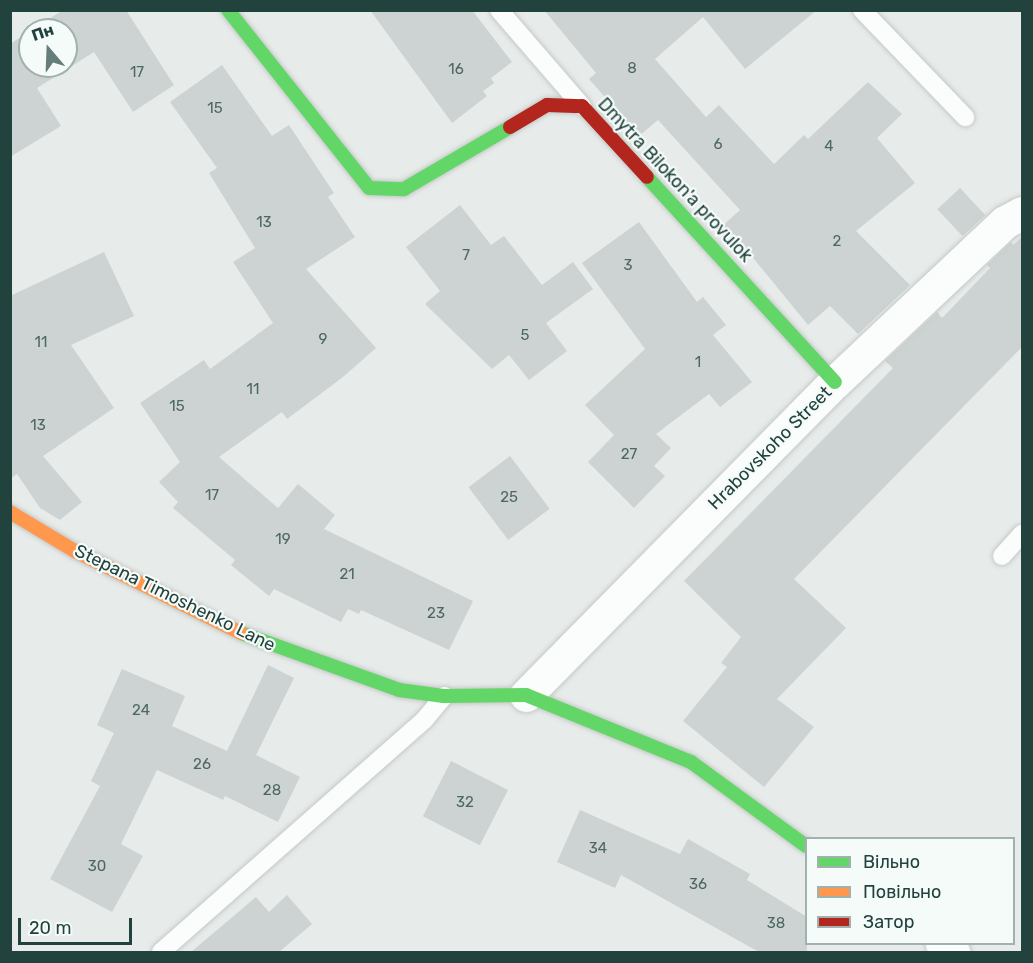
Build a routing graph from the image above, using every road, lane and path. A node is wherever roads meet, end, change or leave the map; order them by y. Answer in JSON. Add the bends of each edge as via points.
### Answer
{"nodes":[{"id":1,"x":228,"y":10,"type":"edge"},
{"id":2,"x":499,"y":10,"type":"edge"},
{"id":3,"x":862,"y":10,"type":"edge"},
{"id":4,"x":582,"y":106,"type":"junction"},
{"id":5,"x":965,"y":117,"type":"dead end"},
{"id":6,"x":1023,"y":213,"type":"edge"},
{"id":7,"x":835,"y":382,"type":"junction"},
{"id":8,"x":10,"y":512,"type":"edge"},
{"id":9,"x":1023,"y":534,"type":"edge"},
{"id":10,"x":1002,"y":556,"type":"dead end"},
{"id":11,"x":526,"y":694,"type":"junction"},
{"id":12,"x":444,"y":696,"type":"junction"},
{"id":13,"x":805,"y":845,"type":"edge"},
{"id":14,"x":161,"y":952,"type":"edge"}],
"edges":[{"from":1,"to":4,"type":"street","name":"Dmytra Bilokon'a provulok","via":[[369,188],[404,189],[547,105]]},
{"from":2,"to":4,"type":"lane"},
{"from":3,"to":5,"type":"lane"},
{"from":4,"to":7,"type":"street","name":"Dmytra Bilokon'a provulok"},
{"from":6,"to":7,"type":"street","name":"Hrabovskoho Street","via":[[1005,222]]},
{"from":7,"to":11,"type":"street","name":"Hrabovskoho Street"},
{"from":8,"to":12,"type":"street","name":"Stepana Timoshenko Lane","via":[[75,551],[256,641],[399,690]]},
{"from":9,"to":10,"type":"lane"},
{"from":11,"to":12,"type":"street","name":"Stepana Timoshenko Lane"},
{"from":11,"to":13,"type":"street","name":"Stepana Timoshenko Lane","via":[[691,762]]},
{"from":12,"to":14,"type":"lane","via":[[425,719]]}]}
